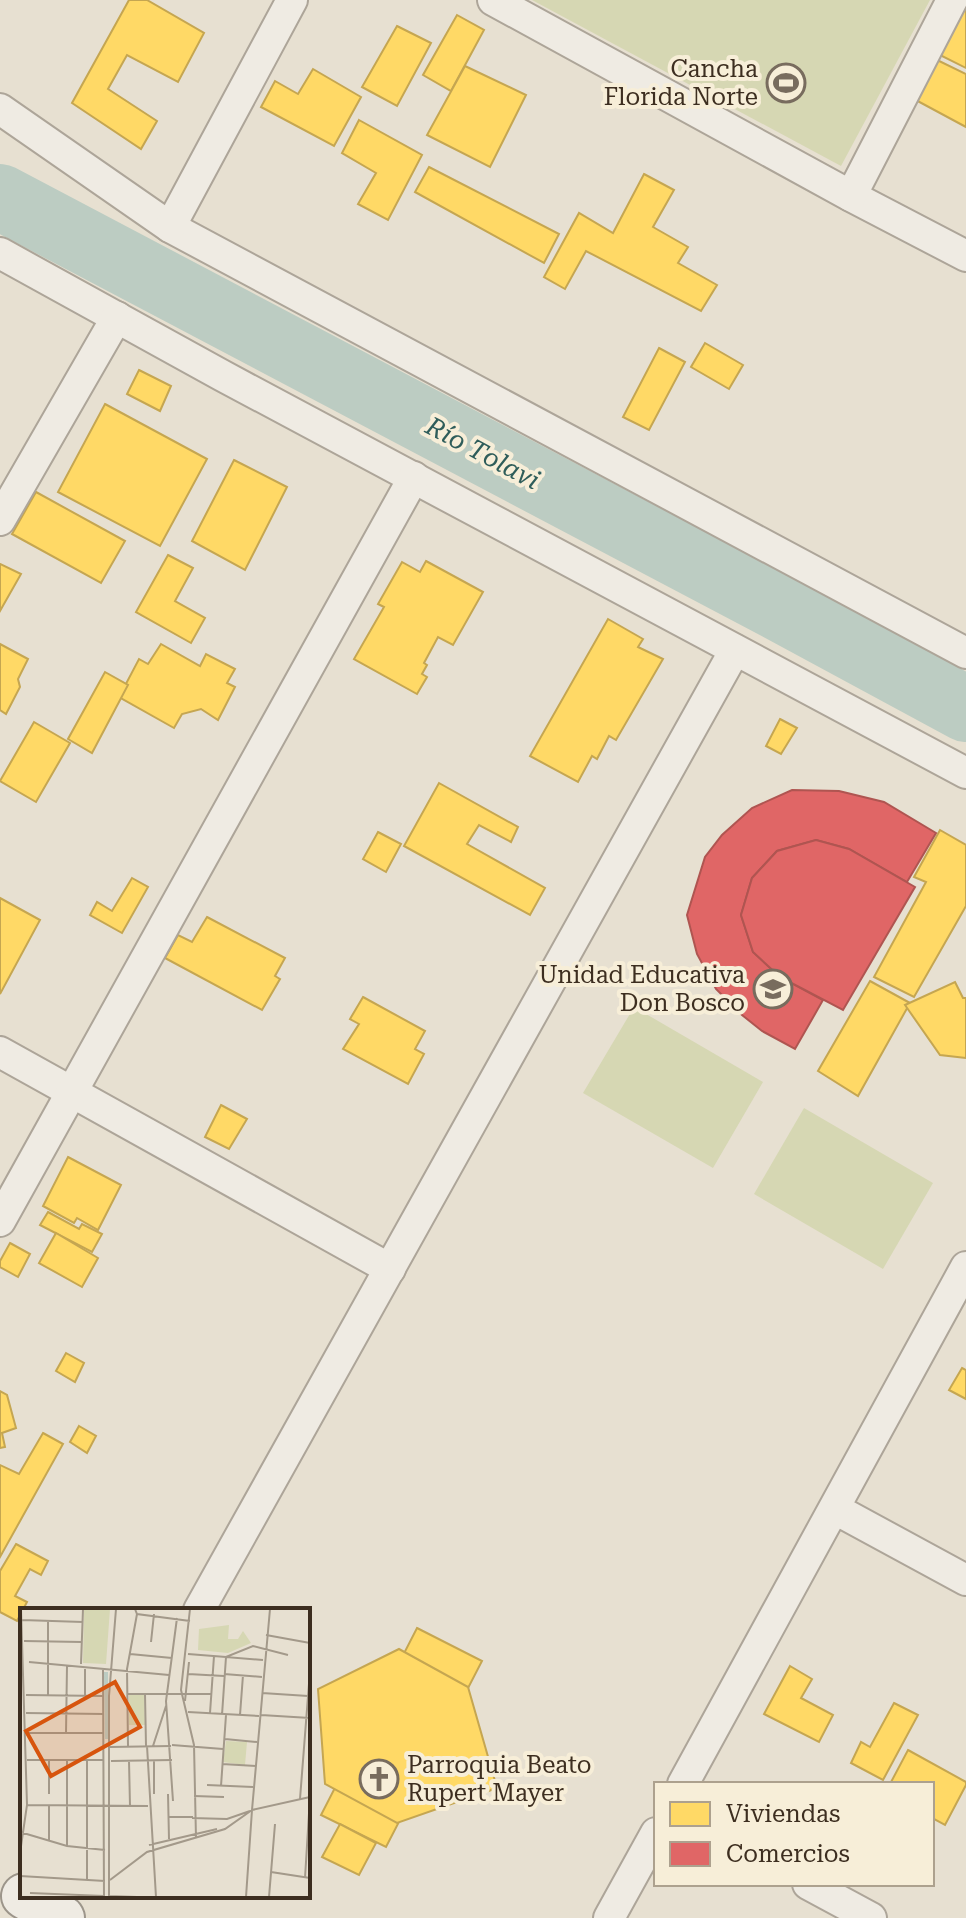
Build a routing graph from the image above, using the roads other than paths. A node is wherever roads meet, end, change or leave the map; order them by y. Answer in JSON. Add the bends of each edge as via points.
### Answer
{"nodes":[{"id":1,"x":292,"y":0,"type":"edge"},
{"id":2,"x":493,"y":0,"type":"edge"},
{"id":3,"x":952,"y":0,"type":"edge"},
{"id":4,"x":0,"y":109,"type":"edge"},
{"id":5,"x":851,"y":196,"type":"junction"},
{"id":6,"x":170,"y":227,"type":"junction"},
{"id":7,"x":0,"y":253,"type":"edge"},
{"id":8,"x":966,"y":256,"type":"edge"},
{"id":9,"x":117,"y":317,"type":"junction"},
{"id":10,"x":414,"y":477,"type":"junction"},
{"id":11,"x":0,"y":520,"type":"edge"},
{"id":12,"x":735,"y":650,"type":"junction"},
{"id":13,"x":966,"y":653,"type":"edge"},
{"id":14,"x":966,"y":773,"type":"edge"},
{"id":15,"x":0,"y":1052,"type":"edge"},
{"id":16,"x":72,"y":1092,"type":"junction"},
{"id":17,"x":0,"y":1221,"type":"edge"},
{"id":18,"x":966,"y":1267,"type":"edge"},
{"id":19,"x":390,"y":1269,"type":"junction"},
{"id":20,"x":835,"y":1509,"type":"junction"},
{"id":21,"x":966,"y":1580,"type":"edge"},
{"id":22,"x":200,"y":1608,"type":"edge"},
{"id":23,"x":684,"y":1782,"type":"edge"},
{"id":24,"x":654,"y":1837,"type":"edge"},
{"id":25,"x":812,"y":1886,"type":"edge"},
{"id":26,"x":609,"y":1918,"type":"edge"},
{"id":27,"x":871,"y":1918,"type":"edge"}],
"edges":[{"from":1,"to":6,"type":"street"},
{"from":2,"to":5,"type":"street"},
{"from":3,"to":5,"type":"street"},
{"from":4,"to":6,"type":"street"},
{"from":5,"to":8,"type":"street"},
{"from":6,"to":13,"type":"street"},
{"from":7,"to":9,"type":"street"},
{"from":9,"to":10,"type":"street"},
{"from":9,"to":11,"type":"street"},
{"from":10,"to":12,"type":"street"},
{"from":10,"to":16,"type":"street"},
{"from":12,"to":14,"type":"street"},
{"from":12,"to":19,"type":"street"},
{"from":15,"to":16,"type":"street"},
{"from":16,"to":17,"type":"street"},
{"from":16,"to":19,"type":"street"},
{"from":18,"to":20,"type":"street"},
{"from":19,"to":22,"type":"street"},
{"from":20,"to":21,"type":"street"},
{"from":20,"to":23,"type":"street"},
{"from":24,"to":26,"type":"street"},
{"from":25,"to":27,"type":"street"}]}
